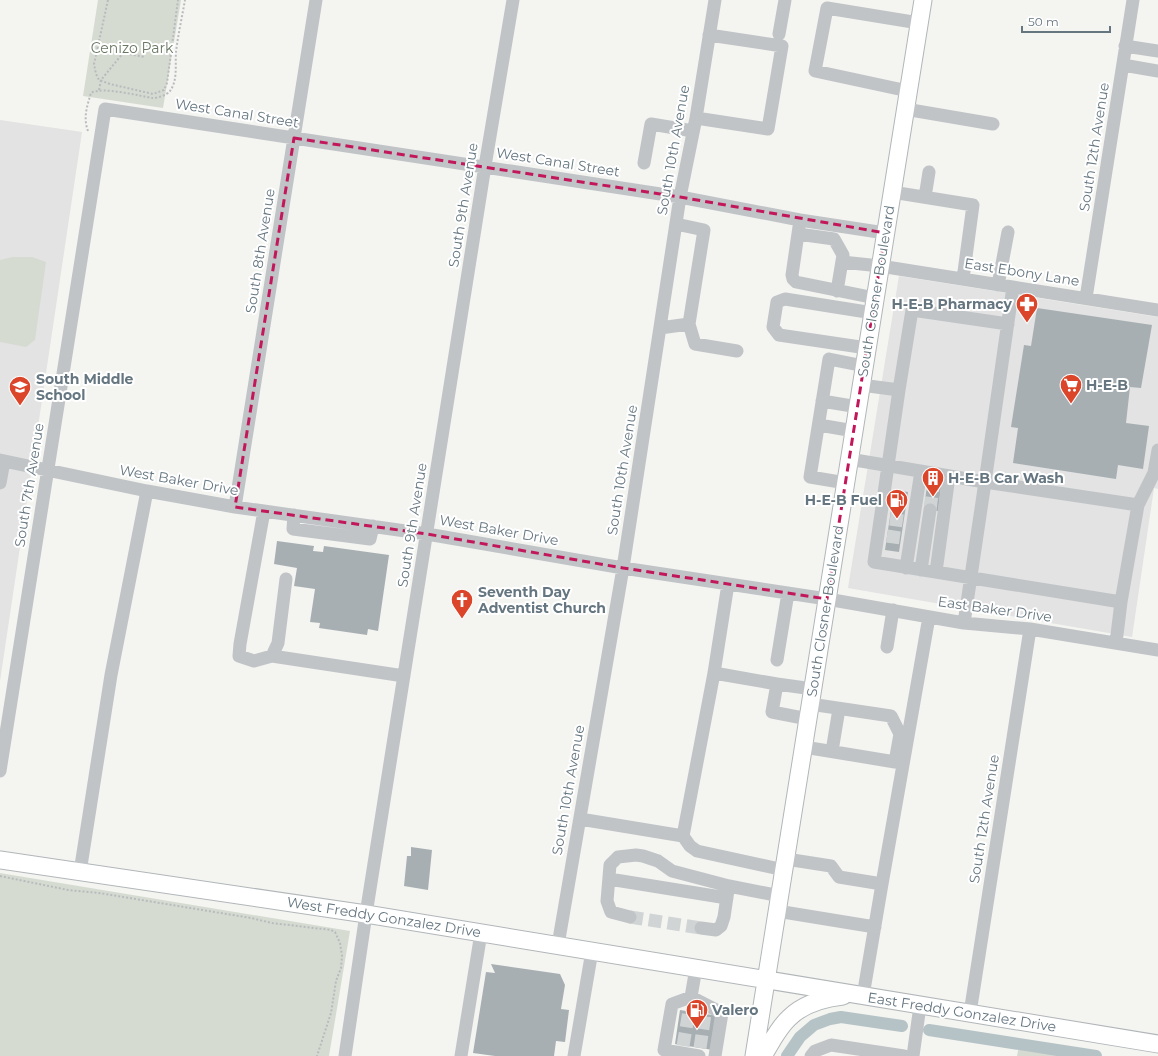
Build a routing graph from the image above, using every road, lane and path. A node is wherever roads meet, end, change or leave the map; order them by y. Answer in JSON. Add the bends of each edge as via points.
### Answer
{"nodes":[{"id":1,"x":108,"y":0,"type":"edge"},
{"id":2,"x":178,"y":0,"type":"edge"},
{"id":3,"x":316,"y":0,"type":"edge"},
{"id":4,"x":513,"y":0,"type":"edge"},
{"id":5,"x":715,"y":0,"type":"edge"},
{"id":6,"x":785,"y":0,"type":"edge"},
{"id":7,"x":923,"y":0,"type":"edge"},
{"id":8,"x":1133,"y":0,"type":"edge"},
{"id":9,"x":919,"y":23,"type":"junction"},
{"id":10,"x":779,"y":34,"type":"dead end"},
{"id":11,"x":709,"y":35,"type":"junction"},
{"id":12,"x":1126,"y":46,"type":"junction"},
{"id":13,"x":1158,"y":51,"type":"edge"},
{"id":14,"x":145,"y":57,"type":"dead end"},
{"id":15,"x":1123,"y":65,"type":"junction"},
{"id":16,"x":1158,"y":71,"type":"edge"},
{"id":17,"x":101,"y":80,"type":"junction"},
{"id":18,"x":99,"y":90,"type":"dead end"},
{"id":19,"x":908,"y":91,"type":"junction"},
{"id":20,"x":905,"y":108,"type":"junction"},
{"id":21,"x":106,"y":109,"type":"joint"},
{"id":22,"x":696,"y":118,"type":"junction"},
{"id":23,"x":993,"y":124,"type":"dead end"},
{"id":24,"x":693,"y":131,"type":"junction"},
{"id":25,"x":294,"y":138,"type":"junction"},
{"id":26,"x":644,"y":163,"type":"dead end"},
{"id":27,"x":485,"y":166,"type":"junction"},
{"id":28,"x":929,"y":172,"type":"dead end"},
{"id":29,"x":892,"y":192,"type":"junction"},
{"id":30,"x":680,"y":197,"type":"junction"},
{"id":31,"x":925,"y":197,"type":"junction"},
{"id":32,"x":800,"y":220,"type":"junction"},
{"id":33,"x":676,"y":224,"type":"junction"},
{"id":34,"x":836,"y":226,"type":"junction"},
{"id":35,"x":1008,"y":232,"type":"dead end"},
{"id":36,"x":885,"y":233,"type":"junction"},
{"id":37,"x":798,"y":234,"type":"junction"},
{"id":38,"x":834,"y":239,"type":"junction"},
{"id":39,"x":842,"y":262,"type":"junction"},
{"id":40,"x":880,"y":266,"type":"junction"},
{"id":41,"x":963,"y":279,"type":"junction"},
{"id":42,"x":998,"y":284,"type":"junction"},
{"id":43,"x":1013,"y":287,"type":"junction"},
{"id":44,"x":837,"y":291,"type":"junction"},
{"id":45,"x":1086,"y":298,"type":"junction"},
{"id":46,"x":874,"y":306,"type":"junction"},
{"id":47,"x":1158,"y":310,"type":"edge"},
{"id":48,"x":689,"y":324,"type":"junction"},
{"id":49,"x":1008,"y":324,"type":"junction"},
{"id":50,"x":660,"y":328,"type":"junction"},
{"id":51,"x":867,"y":348,"type":"junction"},
{"id":52,"x":737,"y":351,"type":"dead end"},
{"id":53,"x":864,"y":366,"type":"junction"},
{"id":54,"x":861,"y":384,"type":"junction"},
{"id":55,"x":899,"y":390,"type":"junction"},
{"id":56,"x":822,"y":402,"type":"junction"},
{"id":57,"x":858,"y":407,"type":"junction"},
{"id":58,"x":818,"y":425,"type":"junction"},
{"id":59,"x":854,"y":430,"type":"junction"},
{"id":60,"x":1158,"y":450,"type":"edge"},
{"id":61,"x":850,"y":459,"type":"junction"},
{"id":62,"x":2,"y":460,"type":"edge"},
{"id":63,"x":889,"y":466,"type":"junction"},
{"id":64,"x":48,"y":471,"type":"junction"},
{"id":65,"x":921,"y":471,"type":"junction"},
{"id":66,"x":949,"y":476,"type":"junction"},
{"id":67,"x":985,"y":482,"type":"junction"},
{"id":68,"x":0,"y":483,"type":"edge"},
{"id":69,"x":846,"y":483,"type":"junction"},
{"id":70,"x":147,"y":491,"type":"junction"},
{"id":71,"x":1138,"y":505,"type":"junction"},
{"id":72,"x":235,"y":507,"type":"junction"},
{"id":73,"x":930,"y":510,"type":"tunnel mouth"},
{"id":74,"x":264,"y":511,"type":"junction"},
{"id":75,"x":427,"y":534,"type":"junction"},
{"id":76,"x":623,"y":568,"type":"junction"},
{"id":77,"x":906,"y":568,"type":"junction"},
{"id":78,"x":921,"y":570,"type":"junction"},
{"id":79,"x":936,"y":572,"type":"junction"},
{"id":80,"x":970,"y":578,"type":"junction"},
{"id":81,"x":286,"y":579,"type":"dead end"},
{"id":82,"x":728,"y":584,"type":"junction"},
{"id":83,"x":788,"y":593,"type":"junction"},
{"id":84,"x":827,"y":599,"type":"junction"},
{"id":85,"x":1121,"y":602,"type":"junction"},
{"id":86,"x":893,"y":610,"type":"junction"},
{"id":87,"x":929,"y":617,"type":"junction"},
{"id":88,"x":964,"y":623,"type":"junction"},
{"id":89,"x":1030,"y":630,"type":"junction"},
{"id":90,"x":1116,"y":643,"type":"junction"},
{"id":91,"x":886,"y":647,"type":"dead end"},
{"id":92,"x":1158,"y":650,"type":"edge"},
{"id":93,"x":272,"y":656,"type":"junction"},
{"id":94,"x":777,"y":660,"type":"dead end"},
{"id":95,"x":714,"y":673,"type":"junction"},
{"id":96,"x":404,"y":676,"type":"junction"},
{"id":97,"x":777,"y":684,"type":"junction"},
{"id":98,"x":810,"y":704,"type":"junction"},
{"id":99,"x":839,"y":709,"type":"junction"},
{"id":100,"x":804,"y":747,"type":"junction"},
{"id":101,"x":832,"y":752,"type":"junction"},
{"id":102,"x":0,"y":767,"type":"edge"},
{"id":103,"x":580,"y":819,"type":"junction"},
{"id":104,"x":683,"y":836,"type":"junction"},
{"id":105,"x":0,"y":860,"type":"edge"},
{"id":106,"x":785,"y":865,"type":"junction"},
{"id":107,"x":80,"y":872,"type":"junction"},
{"id":108,"x":0,"y":876,"type":"edge"},
{"id":109,"x":609,"y":879,"type":"junction"},
{"id":110,"x":882,"y":884,"type":"junction"},
{"id":111,"x":728,"y":892,"type":"junction"},
{"id":112,"x":779,"y":904,"type":"junction"},
{"id":113,"x":366,"y":914,"type":"junction"},
{"id":114,"x":630,"y":917,"type":"tunnel mouth"},
{"id":115,"x":875,"y":926,"type":"junction"},
{"id":116,"x":701,"y":928,"type":"tunnel mouth"},
{"id":117,"x":481,"y":933,"type":"junction"},
{"id":118,"x":558,"y":945,"type":"junction"},
{"id":119,"x":592,"y":951,"type":"junction"},
{"id":120,"x":696,"y":968,"type":"junction"},
{"id":121,"x":766,"y":980,"type":"junction"},
{"id":122,"x":859,"y":996,"type":"junction"},
{"id":123,"x":691,"y":997,"type":"junction"},
{"id":124,"x":920,"y":1006,"type":"junction"},
{"id":125,"x":689,"y":1011,"type":"tunnel mouth"},
{"id":126,"x":970,"y":1013,"type":"junction"},
{"id":127,"x":704,"y":1014,"type":"dead end"},
{"id":128,"x":1158,"y":1044,"type":"edge"},
{"id":129,"x":699,"y":1053,"type":"edge"},
{"id":130,"x":317,"y":1056,"type":"edge"},
{"id":131,"x":345,"y":1056,"type":"edge"},
{"id":132,"x":461,"y":1056,"type":"edge"},
{"id":133,"x":574,"y":1056,"type":"edge"},
{"id":134,"x":715,"y":1056,"type":"edge"},
{"id":135,"x":754,"y":1056,"type":"edge"},
{"id":136,"x":762,"y":1056,"type":"edge"},
{"id":137,"x":811,"y":1056,"type":"edge"},
{"id":138,"x":904,"y":1056,"type":"edge"},
{"id":139,"x":912,"y":1056,"type":"edge"}],
"edges":[{"from":1,"to":17,"type":"path","via":[[94,64],[96,74]]},
{"from":2,"to":17,"type":"path","via":[[169,75],[164,90],[153,94]]},
{"from":3,"to":25,"type":"street","name":"South 8th Avenue"},
{"from":4,"to":27,"type":"street","name":"South 9th Avenue"},
{"from":5,"to":11,"type":"street","name":"South 10th Avenue"},
{"from":6,"to":10,"type":"street"},
{"from":7,"to":9,"type":"main road","name":"South Closner Boulevard"},
{"from":8,"to":12,"type":"street","name":"South 12th Avenue"},
{"from":9,"to":19,"type":"main road","name":"South Closner Boulevard"},
{"from":9,"to":19,"type":"street","via":[[827,8],[815,71]]},
{"from":11,"to":22,"type":"street","name":"South 10th Avenue"},
{"from":11,"to":22,"type":"street","via":[[782,46],[768,129]]},
{"from":12,"to":13,"type":"street"},
{"from":12,"to":15,"type":"street","name":"South 12th Avenue"},
{"from":14,"to":17,"type":"path","via":[[123,53]]},
{"from":15,"to":16,"type":"street"},
{"from":15,"to":45,"type":"street","name":"South 12th Avenue"},
{"from":17,"to":18,"type":"path"},
{"from":19,"to":20,"type":"main road","name":"South Closner Boulevard"},
{"from":20,"to":23,"type":"street"},
{"from":20,"to":29,"type":"main road","name":"South Closner Boulevard"},
{"from":21,"to":25,"type":"street","name":"West Canal Street"},
{"from":21,"to":64,"type":"street","name":"South 7th Avenue"},
{"from":22,"to":24,"type":"street","name":"South 10th Avenue"},
{"from":24,"to":26,"type":"street","via":[[651,124]]},
{"from":24,"to":30,"type":"street","name":"South 10th Avenue"},
{"from":25,"to":27,"type":"street","name":"West Canal Street"},
{"from":25,"to":72,"type":"street","name":"South 8th Avenue"},
{"from":27,"to":30,"type":"street","name":"West Canal Street"},
{"from":27,"to":75,"type":"street","name":"South 9th Avenue"},
{"from":28,"to":31,"type":"street"},
{"from":29,"to":31,"type":"street"},
{"from":29,"to":36,"type":"main road","name":"South Closner Boulevard"},
{"from":30,"to":32,"type":"street","name":"West Canal Street"},
{"from":30,"to":33,"type":"street","name":"South 10th Avenue"},
{"from":31,"to":41,"type":"street","via":[[973,205]]},
{"from":32,"to":34,"type":"street","name":"West Canal Street"},
{"from":32,"to":37,"type":"street"},
{"from":33,"to":48,"type":"street","via":[[704,230]]},
{"from":33,"to":50,"type":"street","name":"South 10th Avenue"},
{"from":34,"to":36,"type":"street","name":"West Canal Street"},
{"from":34,"to":38,"type":"street"},
{"from":35,"to":42,"type":"street"},
{"from":36,"to":40,"type":"main road","name":"South Closner Boulevard"},
{"from":37,"to":38,"type":"street"},
{"from":37,"to":44,"type":"street","via":[[793,279],[796,282]]},
{"from":38,"to":39,"type":"street","via":[[843,255]]},
{"from":39,"to":40,"type":"street","name":"East Ebony Lane"},
{"from":39,"to":44,"type":"street"},
{"from":40,"to":41,"type":"street","name":"East Ebony Lane"},
{"from":40,"to":46,"type":"main road","name":"South Closner Boulevard"},
{"from":41,"to":42,"type":"street","name":"East Ebony Lane"},
{"from":42,"to":43,"type":"street","name":"East Ebony Lane"},
{"from":43,"to":45,"type":"street","name":"East Ebony Lane"},
{"from":43,"to":49,"type":"street"},
{"from":44,"to":46,"type":"street"},
{"from":45,"to":47,"type":"street","name":"East Ebony Lane"},
{"from":46,"to":51,"type":"main road","name":"South Closner Boulevard"},
{"from":46,"to":51,"type":"street","via":[[785,299],[777,302],[773,327],[779,335]]},
{"from":48,"to":50,"type":"street"},
{"from":48,"to":52,"type":"street","via":[[695,344]]},
{"from":49,"to":55,"type":"street","via":[[912,310]]},
{"from":49,"to":67,"type":"street"},
{"from":50,"to":76,"type":"street","name":"South 10th Avenue"},
{"from":51,"to":53,"type":"main road","name":"South Closner Boulevard"},
{"from":53,"to":54,"type":"main road","name":"South Closner Boulevard"},
{"from":53,"to":56,"type":"street","via":[[829,359]]},
{"from":54,"to":55,"type":"street"},
{"from":54,"to":57,"type":"main road","name":"South Closner Boulevard"},
{"from":55,"to":63,"type":"street"},
{"from":56,"to":57,"type":"street"},
{"from":56,"to":58,"type":"street"},
{"from":57,"to":59,"type":"main road","name":"South Closner Boulevard"},
{"from":58,"to":59,"type":"street"},
{"from":58,"to":69,"type":"street","via":[[810,477]]},
{"from":59,"to":61,"type":"main road","name":"South Closner Boulevard"},
{"from":60,"to":71,"type":"street","via":[[1154,473]]},
{"from":61,"to":63,"type":"street"},
{"from":61,"to":69,"type":"main road","name":"South Closner Boulevard"},
{"from":62,"to":64,"type":"street","name":"West Baker Drive"},
{"from":62,"to":68,"type":"street"},
{"from":63,"to":65,"type":"street"},
{"from":63,"to":77,"type":"street","via":[[888,500],[874,562]]},
{"from":64,"to":70,"type":"street","name":"West Baker Drive"},
{"from":64,"to":102,"type":"street","name":"South 7th Avenue"},
{"from":65,"to":66,"type":"street","via":[[934,480]]},
{"from":65,"to":77,"type":"street","via":[[908,522]]},
{"from":66,"to":67,"type":"street"},
{"from":66,"to":79,"type":"street"},
{"from":67,"to":71,"type":"street"},
{"from":67,"to":80,"type":"street"},
{"from":69,"to":84,"type":"main road","name":"South Closner Boulevard"},
{"from":70,"to":72,"type":"street","name":"West Baker Drive"},
{"from":70,"to":107,"type":"street","via":[[111,675]]},
{"from":71,"to":85,"type":"street"},
{"from":72,"to":74,"type":"street","name":"West Baker Drive"},
{"from":73,"to":78,"type":"street"},
{"from":74,"to":75,"type":"street","name":"West Baker Drive"},
{"from":74,"to":93,"type":"street","via":[[239,656],[254,661]]},
{"from":75,"to":76,"type":"street","name":"West Baker Drive"},
{"from":75,"to":96,"type":"street","name":"South 9th Avenue"},
{"from":76,"to":82,"type":"street","name":"West Baker Drive"},
{"from":76,"to":103,"type":"street","name":"South 10th Avenue"},
{"from":77,"to":78,"type":"street"},
{"from":78,"to":79,"type":"street"},
{"from":79,"to":80,"type":"street"},
{"from":80,"to":85,"type":"street"},
{"from":80,"to":88,"type":"street"},
{"from":81,"to":93,"type":"street","via":[[278,642]]},
{"from":82,"to":83,"type":"street","name":"West Baker Drive"},
{"from":82,"to":95,"type":"street"},
{"from":83,"to":84,"type":"street","name":"West Baker Drive"},
{"from":83,"to":94,"type":"street"},
{"from":84,"to":86,"type":"street","name":"East Baker Drive"},
{"from":84,"to":98,"type":"main road","name":"South Closner Boulevard"},
{"from":85,"to":90,"type":"street"},
{"from":86,"to":87,"type":"street","name":"East Baker Drive"},
{"from":86,"to":91,"type":"street"},
{"from":87,"to":88,"type":"street","name":"East Baker Drive"},
{"from":87,"to":110,"type":"street"},
{"from":88,"to":89,"type":"street","name":"East Baker Drive"},
{"from":89,"to":90,"type":"street","name":"East Baker Drive"},
{"from":89,"to":126,"type":"street","name":"South 12th Avenue"},
{"from":90,"to":92,"type":"street","name":"East Baker Drive"},
{"from":93,"to":96,"type":"street"},
{"from":95,"to":97,"type":"street"},
{"from":95,"to":104,"type":"street"},
{"from":96,"to":113,"type":"street","name":"South 9th Avenue"},
{"from":97,"to":98,"type":"street"},
{"from":97,"to":98,"type":"street","via":[[772,712]]},
{"from":98,"to":99,"type":"street"},
{"from":98,"to":100,"type":"main road","name":"South Closner Boulevard"},
{"from":99,"to":101,"type":"street"},
{"from":99,"to":101,"type":"street","via":[[891,716],[900,734],[895,762]]},
{"from":100,"to":101,"type":"street"},
{"from":100,"to":106,"type":"main road","name":"South Closner Boulevard"},
{"from":103,"to":104,"type":"street"},
{"from":103,"to":118,"type":"street","name":"South 10th Avenue"},
{"from":104,"to":106,"type":"street","via":[[697,851]]},
{"from":105,"to":107,"type":"main road","name":"West Freddy Gonzalez Drive"},
{"from":106,"to":110,"type":"street","via":[[831,866],[839,877]]},
{"from":106,"to":112,"type":"main road","name":"South Closner Boulevard"},
{"from":107,"to":113,"type":"main road","name":"West Freddy Gonzalez Drive"},
{"from":108,"to":130,"type":"path","via":[[68,890],[331,930],[340,943],[341,968]]},
{"from":109,"to":111,"type":"street"},
{"from":109,"to":111,"type":"street","via":[[610,865],[618,856],[636,855],[658,861],[672,871]]},
{"from":109,"to":114,"type":"street","via":[[607,901],[611,912]]},
{"from":110,"to":115,"type":"street"},
{"from":111,"to":112,"type":"street"},
{"from":111,"to":116,"type":"street","via":[[721,926],[716,930]]},
{"from":112,"to":115,"type":"street"},
{"from":112,"to":121,"type":"main road","name":"South Closner Boulevard"},
{"from":113,"to":117,"type":"main road","name":"West Freddy Gonzalez Drive"},
{"from":113,"to":131,"type":"street","name":"South 9th Avenue"},
{"from":115,"to":122,"type":"street"},
{"from":117,"to":118,"type":"main road","name":"West Freddy Gonzalez Drive"},
{"from":117,"to":132,"type":"street"},
{"from":118,"to":119,"type":"main road","name":"West Freddy Gonzalez Drive"},
{"from":119,"to":120,"type":"main road","name":"West Freddy Gonzalez Drive"},
{"from":119,"to":133,"type":"street"},
{"from":120,"to":121,"type":"main road","name":"West Freddy Gonzalez Drive"},
{"from":120,"to":123,"type":"street"},
{"from":121,"to":122,"type":"main road","name":"East Freddy Gonzalez Drive"},
{"from":121,"to":135,"type":"main road","name":"South Closner Boulevard"},
{"from":122,"to":124,"type":"main road","name":"East Freddy Gonzalez Drive"},
{"from":122,"to":136,"type":"main road","via":[[831,998],[805,1007],[789,1017]]},
{"from":123,"to":125,"type":"street"},
{"from":123,"to":127,"type":"street"},
{"from":123,"to":129,"type":"street","via":[[672,1004],[664,1050],[682,1049]]},
{"from":123,"to":134,"type":"street","via":[[722,1013]]},
{"from":124,"to":126,"type":"main road","name":"East Freddy Gonzalez Drive"},
{"from":124,"to":139,"type":"street"},
{"from":126,"to":128,"type":"main road","name":"East Freddy Gonzalez Drive"},
{"from":137,"to":138,"type":"street","via":[[815,1051],[831,1045]]}]}
